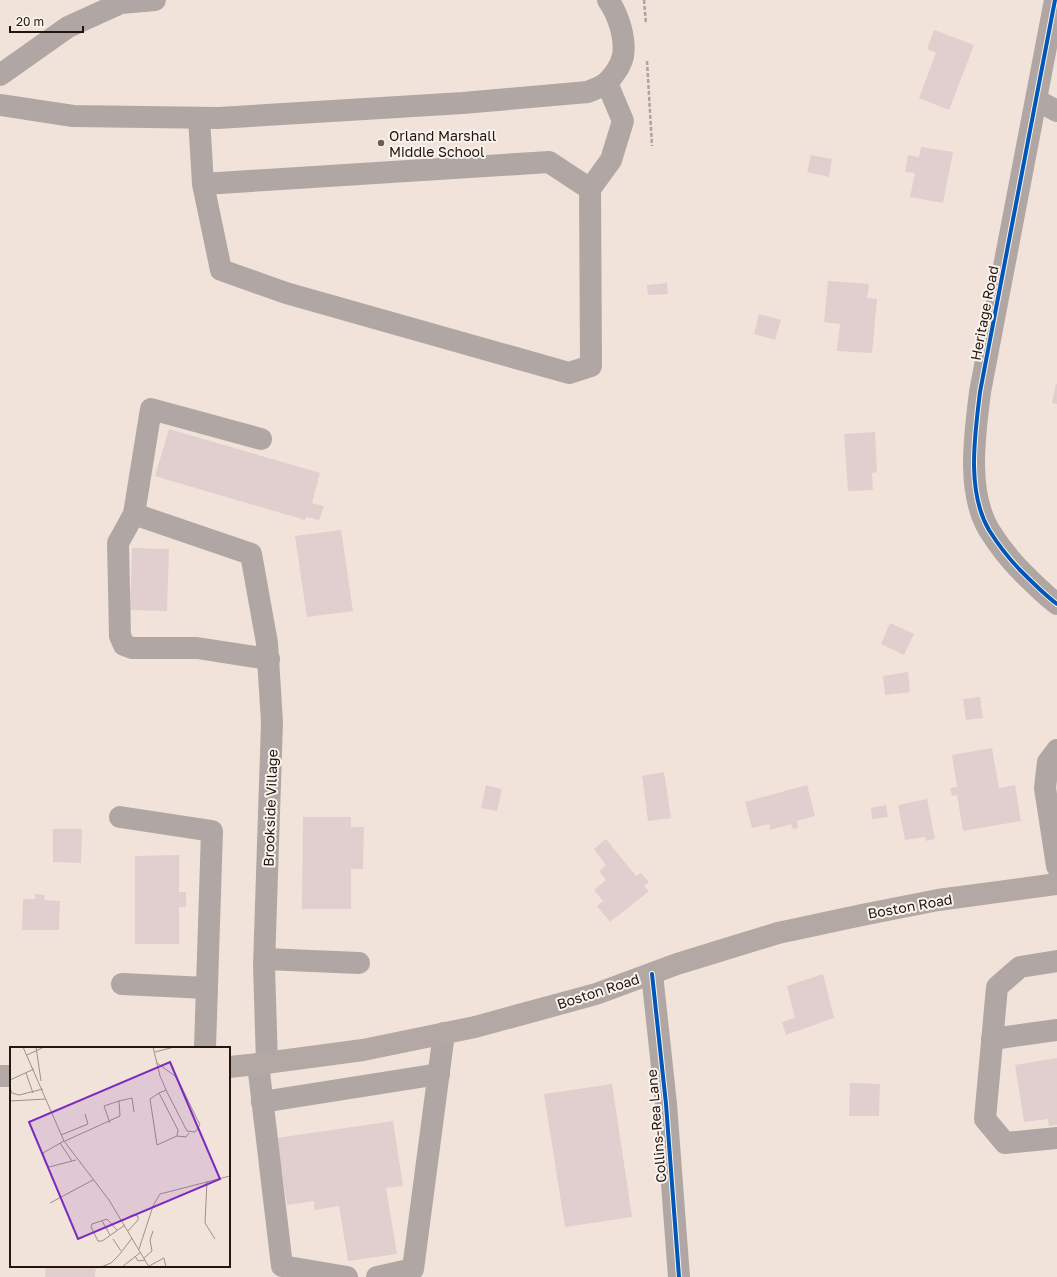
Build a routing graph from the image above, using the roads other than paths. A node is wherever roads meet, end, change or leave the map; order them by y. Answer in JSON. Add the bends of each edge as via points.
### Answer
{"nodes":[{"id":1,"x":155,"y":0,"type":"edge"},
{"id":2,"x":608,"y":0,"type":"edge"},
{"id":3,"x":1056,"y":0,"type":"edge"},
{"id":4,"x":0,"y":75,"type":"edge"},
{"id":5,"x":607,"y":83,"type":"junction"},
{"id":6,"x":1036,"y":100,"type":"junction"},
{"id":7,"x":0,"y":105,"type":"edge"},
{"id":8,"x":1057,"y":111,"type":"edge"},
{"id":9,"x":199,"y":118,"type":"junction"},
{"id":10,"x":203,"y":184,"type":"junction"},
{"id":11,"x":590,"y":189,"type":"junction"},
{"id":12,"x":261,"y":439,"type":"dead end"},
{"id":13,"x":134,"y":514,"type":"junction"},
{"id":14,"x":1057,"y":604,"type":"edge"},
{"id":15,"x":269,"y":659,"type":"junction"},
{"id":16,"x":1057,"y":750,"type":"edge"},
{"id":17,"x":120,"y":817,"type":"dead end"},
{"id":18,"x":1057,"y":866,"type":"edge"},
{"id":19,"x":1057,"y":884,"type":"edge"},
{"id":20,"x":265,"y":959,"type":"junction"},
{"id":21,"x":1057,"y":961,"type":"edge"},
{"id":22,"x":359,"y":963,"type":"dead end"},
{"id":23,"x":652,"y":974,"type":"junction"},
{"id":24,"x":122,"y":984,"type":"dead end"},
{"id":25,"x":207,"y":988,"type":"junction"},
{"id":26,"x":1057,"y":1030,"type":"edge"},
{"id":27,"x":444,"y":1033,"type":"junction"},
{"id":28,"x":992,"y":1039,"type":"junction"},
{"id":29,"x":205,"y":1047,"type":"edge"},
{"id":30,"x":262,"y":1064,"type":"junction"},
{"id":31,"x":230,"y":1067,"type":"edge"},
{"id":32,"x":438,"y":1074,"type":"junction"},
{"id":33,"x":262,"y":1102,"type":"junction"},
{"id":34,"x":1057,"y":1138,"type":"edge"},
{"id":35,"x":347,"y":1277,"type":"edge"},
{"id":36,"x":377,"y":1277,"type":"edge"},
{"id":37,"x":680,"y":1277,"type":"edge"}],
"edges":[{"from":1,"to":4,"type":"street","via":[[121,4],[68,27]]},
{"from":2,"to":5,"type":"street","via":[[614,9],[622,33],[623,55],[618,69]]},
{"from":3,"to":6,"type":"street","name":"Heritage Road"},
{"from":5,"to":9,"type":"street","via":[[588,92],[572,94]]},
{"from":5,"to":11,"type":"street","via":[[623,121],[611,160]]},
{"from":6,"to":8,"type":"street"},
{"from":6,"to":14,"type":"street","name":"Heritage Road","via":[[980,392],[975,436],[975,479],[980,507],[988,529],[1005,554]]},
{"from":7,"to":9,"type":"street","via":[[73,116]]},
{"from":9,"to":10,"type":"street"},
{"from":10,"to":11,"type":"street","via":[[549,162]]},
{"from":10,"to":11,"type":"street","via":[[221,270],[286,293],[568,373],[591,366]]},
{"from":12,"to":13,"type":"street","via":[[151,409]]},
{"from":13,"to":15,"type":"street","name":"Brookside Village","via":[[251,554]]},
{"from":13,"to":15,"type":"street","via":[[118,543],[120,636],[124,645],[132,648],[197,648]]},
{"from":15,"to":20,"type":"street","name":"Brookside Village","via":[[272,722]]},
{"from":16,"to":18,"type":"street","via":[[1048,762],[1045,788]]},
{"from":17,"to":25,"type":"street","via":[[212,831]]},
{"from":19,"to":23,"type":"main road","name":"Boston Road","via":[[938,900],[778,933]]},
{"from":20,"to":22,"type":"street"},
{"from":20,"to":30,"type":"street","name":"Brookside Village"},
{"from":21,"to":28,"type":"street","via":[[1020,967],[997,987]]},
{"from":23,"to":27,"type":"main road","name":"Boston Road","via":[[596,994]]},
{"from":23,"to":37,"type":"street","name":"Collins-Rea Lane"},
{"from":24,"to":25,"type":"street"},
{"from":25,"to":29,"type":"street"},
{"from":26,"to":28,"type":"street"},
{"from":27,"to":30,"type":"main road","name":"Boston Road","via":[[363,1050]]},
{"from":27,"to":32,"type":"street"},
{"from":28,"to":34,"type":"street","via":[[985,1119],[1005,1143]]},
{"from":30,"to":31,"type":"main road","name":"Boston Road"},
{"from":30,"to":33,"type":"street","name":"Brookside Village"},
{"from":32,"to":33,"type":"street"},
{"from":32,"to":36,"type":"street","via":[[413,1269]]},
{"from":33,"to":35,"type":"street","name":"Brookside Village","via":[[282,1266]]}]}
